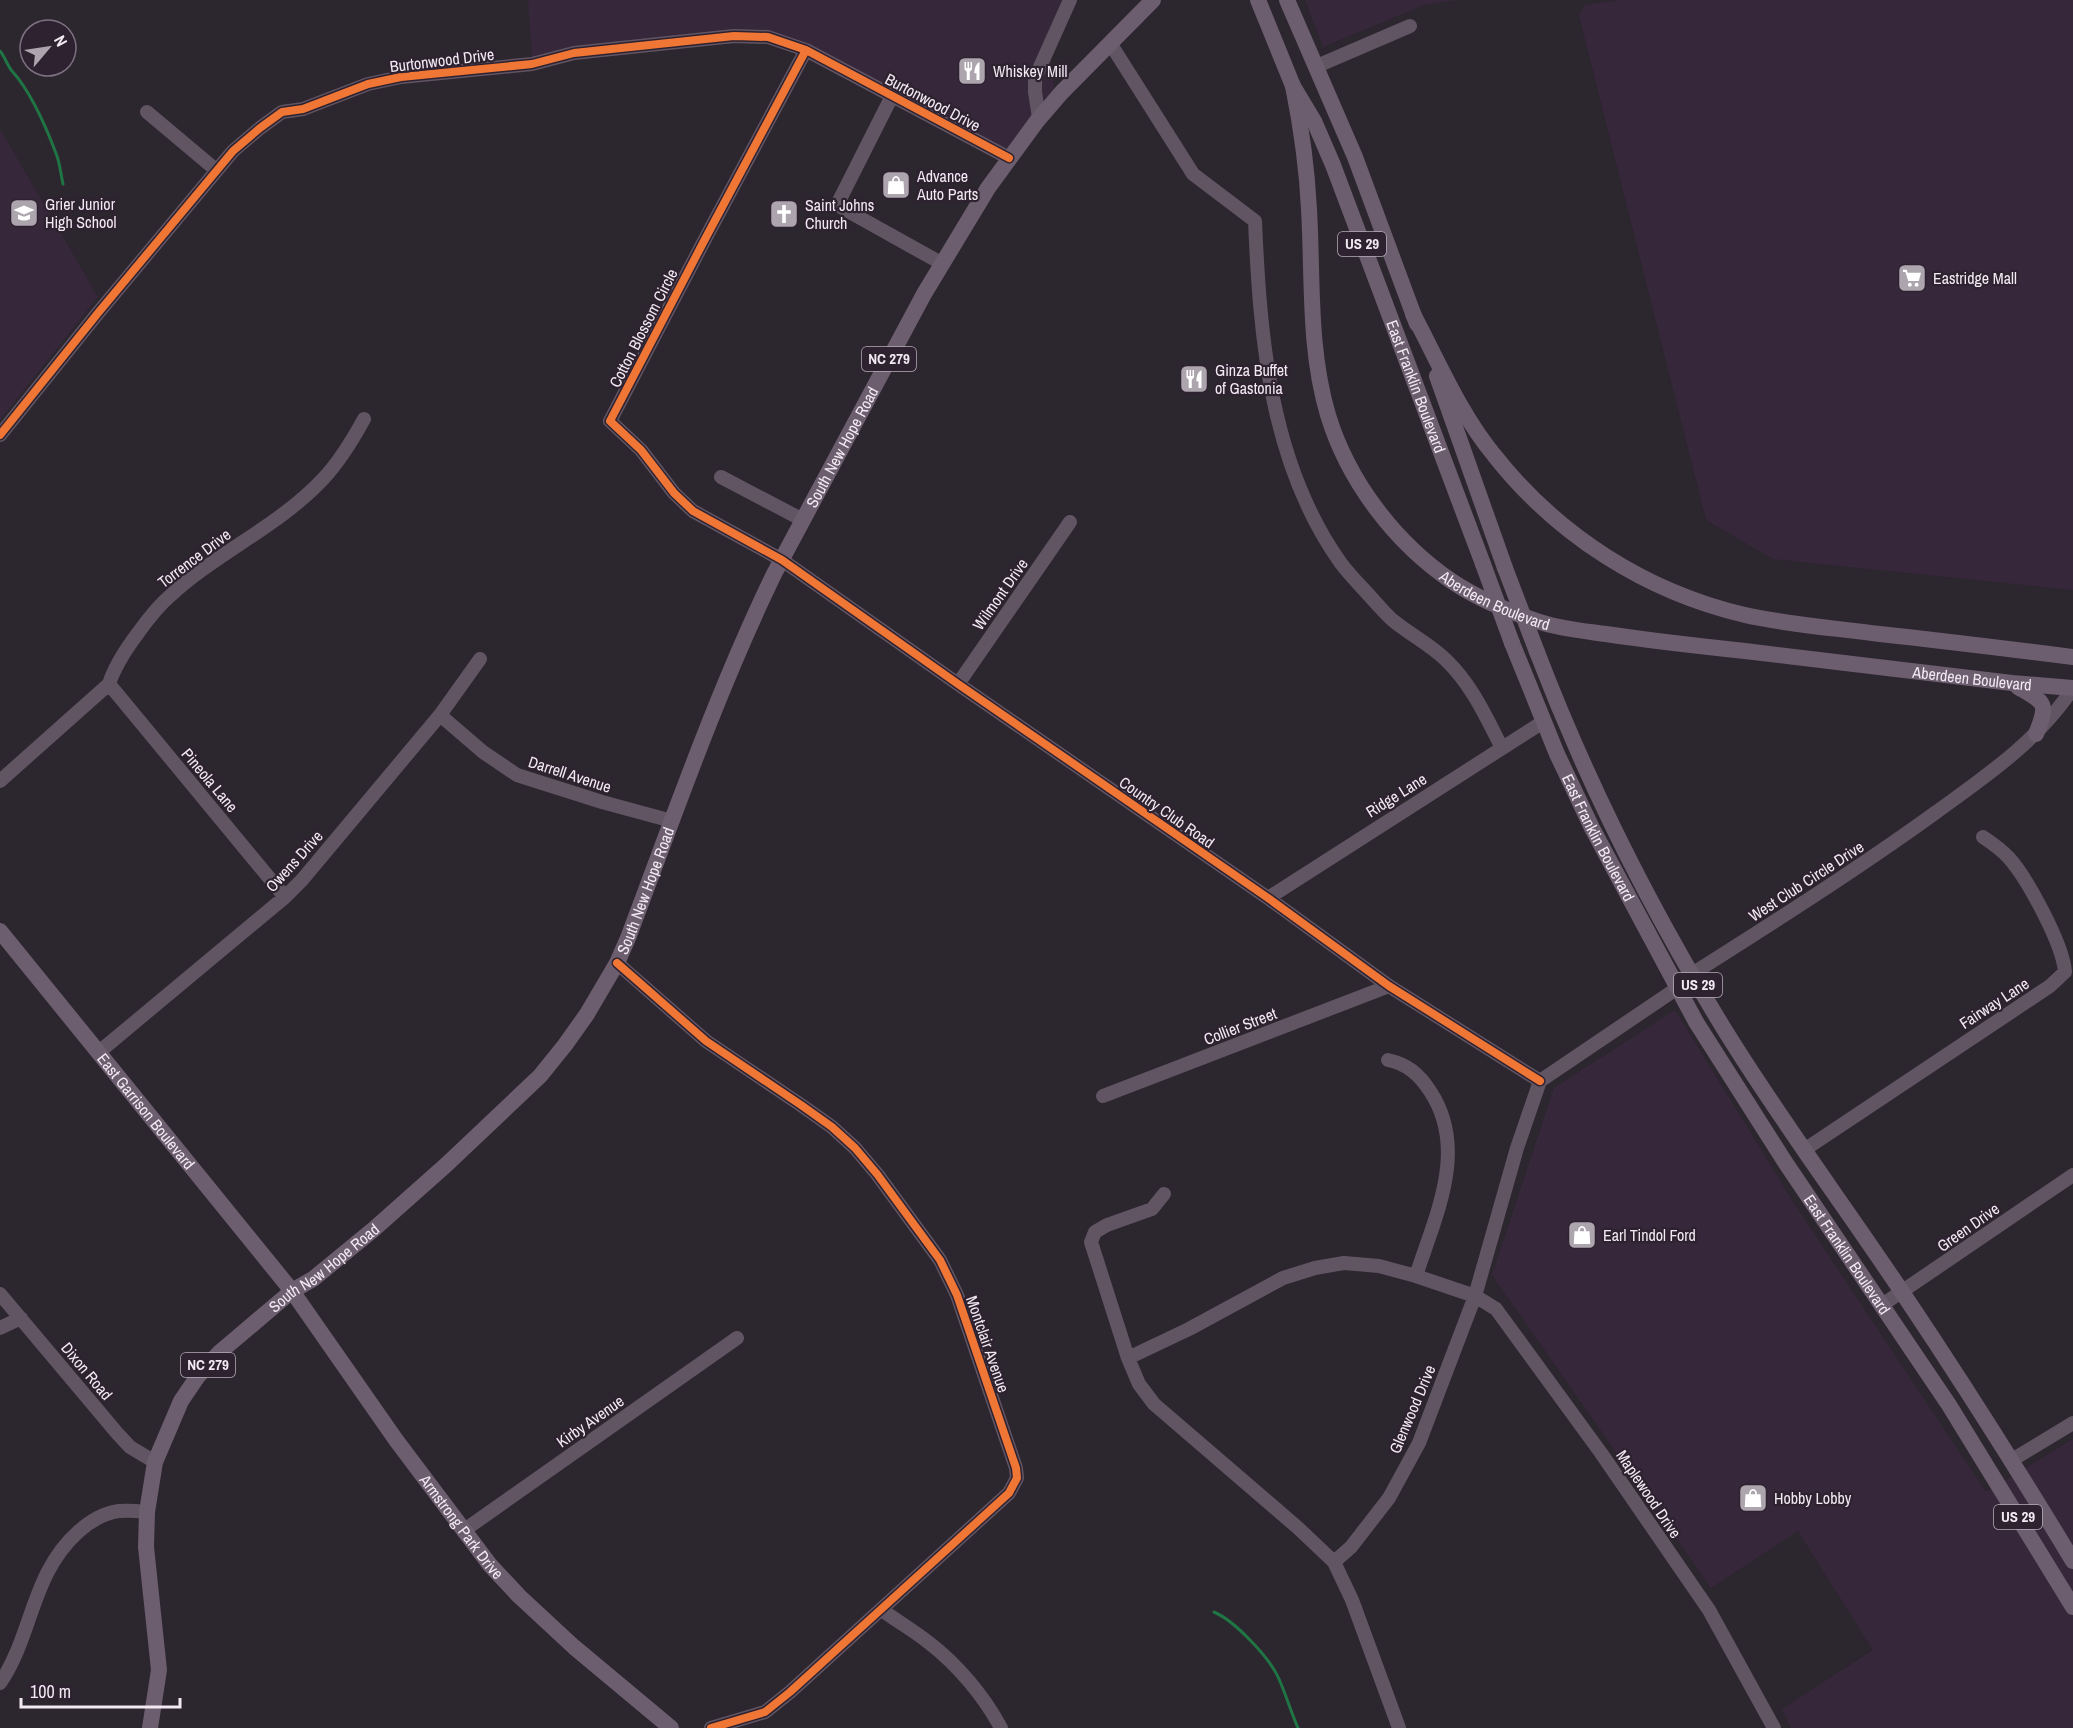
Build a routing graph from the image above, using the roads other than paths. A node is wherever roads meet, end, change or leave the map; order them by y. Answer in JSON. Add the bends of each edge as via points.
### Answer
{"nodes":[{"id":1,"x":1070,"y":0,"type":"edge"},
{"id":2,"x":1153,"y":0,"type":"edge"},
{"id":3,"x":1258,"y":0,"type":"edge"},
{"id":4,"x":1287,"y":0,"type":"edge"},
{"id":5,"x":1410,"y":26,"type":"dead end"},
{"id":6,"x":1110,"y":43,"type":"junction"},
{"id":7,"x":806,"y":51,"type":"junction"},
{"id":8,"x":1317,"y":66,"type":"junction"},
{"id":9,"x":1293,"y":87,"type":"junction"},
{"id":10,"x":892,"y":96,"type":"junction"},
{"id":11,"x":147,"y":112,"type":"dead end"},
{"id":12,"x":1039,"y":118,"type":"junction"},
{"id":13,"x":1009,"y":158,"type":"junction"},
{"id":14,"x":216,"y":170,"type":"junction"},
{"id":15,"x":941,"y":263,"type":"junction"},
{"id":16,"x":1413,"y":314,"type":"junction"},
{"id":17,"x":364,"y":419,"type":"dead end"},
{"id":18,"x":0,"y":435,"type":"edge"},
{"id":19,"x":721,"y":477,"type":"dead end"},
{"id":20,"x":803,"y":520,"type":"junction"},
{"id":21,"x":1070,"y":522,"type":"dead end"},
{"id":22,"x":782,"y":560,"type":"junction"},
{"id":23,"x":2073,"y":657,"type":"edge"},
{"id":24,"x":480,"y":659,"type":"dead end"},
{"id":25,"x":2012,"y":683,"type":"junction"},
{"id":26,"x":109,"y":684,"type":"junction"},
{"id":27,"x":958,"y":684,"type":"junction"},
{"id":28,"x":2073,"y":688,"type":"edge"},
{"id":29,"x":440,"y":715,"type":"junction"},
{"id":30,"x":1543,"y":722,"type":"junction"},
{"id":31,"x":2036,"y":734,"type":"junction"},
{"id":32,"x":1502,"y":748,"type":"junction"},
{"id":33,"x":0,"y":781,"type":"edge"},
{"id":34,"x":672,"y":821,"type":"junction"},
{"id":35,"x":1983,"y":837,"type":"dead end"},
{"id":36,"x":285,"y":897,"type":"junction"},
{"id":37,"x":1268,"y":898,"type":"junction"},
{"id":38,"x":0,"y":931,"type":"edge"},
{"id":39,"x":617,"y":963,"type":"junction"},
{"id":40,"x":1692,"y":974,"type":"junction"},
{"id":41,"x":1389,"y":986,"type":"junction"},
{"id":42,"x":1678,"y":987,"type":"junction"},
{"id":43,"x":99,"y":1052,"type":"junction"},
{"id":44,"x":1388,"y":1060,"type":"dead end"},
{"id":45,"x":1540,"y":1081,"type":"junction"},
{"id":46,"x":1103,"y":1096,"type":"dead end"},
{"id":47,"x":1804,"y":1150,"type":"junction"},
{"id":48,"x":2073,"y":1175,"type":"edge"},
{"id":49,"x":1164,"y":1194,"type":"dead end"},
{"id":50,"x":1416,"y":1276,"type":"junction"},
{"id":51,"x":292,"y":1291,"type":"junction"},
{"id":52,"x":1902,"y":1293,"type":"junction"},
{"id":53,"x":0,"y":1294,"type":"edge"},
{"id":54,"x":1475,"y":1296,"type":"junction"},
{"id":55,"x":1882,"y":1305,"type":"junction"},
{"id":56,"x":21,"y":1318,"type":"junction"},
{"id":57,"x":0,"y":1328,"type":"edge"},
{"id":58,"x":737,"y":1338,"type":"dead end"},
{"id":59,"x":1128,"y":1358,"type":"junction"},
{"id":60,"x":2073,"y":1423,"type":"edge"},
{"id":61,"x":2012,"y":1460,"type":"junction"},
{"id":62,"x":155,"y":1462,"type":"junction"},
{"id":63,"x":147,"y":1512,"type":"junction"},
{"id":64,"x":463,"y":1531,"type":"junction"},
{"id":65,"x":2073,"y":1561,"type":"edge"},
{"id":66,"x":1334,"y":1562,"type":"junction"},
{"id":67,"x":2073,"y":1607,"type":"edge"},
{"id":68,"x":882,"y":1610,"type":"junction"},
{"id":69,"x":0,"y":1683,"type":"edge"},
{"id":70,"x":150,"y":1728,"type":"edge"},
{"id":71,"x":671,"y":1728,"type":"edge"},
{"id":72,"x":711,"y":1728,"type":"edge"},
{"id":73,"x":1001,"y":1728,"type":"edge"},
{"id":74,"x":1399,"y":1728,"type":"edge"},
{"id":75,"x":1774,"y":1728,"type":"edge"}],
"edges":[{"from":1,"to":12,"type":"street","via":[[1035,78]]},
{"from":2,"to":6,"type":"main road","name":"South New Hope Road","number":"NC 279"},
{"from":3,"to":9,"type":"main road","name":"East Franklin Boulevard","number":"US 29"},
{"from":4,"to":8,"type":"main road","name":"East Franklin Boulevard","number":"US 29"},
{"from":5,"to":8,"type":"street"},
{"from":6,"to":12,"type":"main road","name":"South New Hope Road","number":"NC 279"},
{"from":6,"to":32,"type":"street","via":[[1193,174],[1255,221],[1260,311],[1274,408],[1307,506],[1340,562],[1392,621],[1446,660],[1477,698]]},
{"from":7,"to":10,"type":"street","name":"Burtonwood Drive"},
{"from":7,"to":14,"type":"street","name":"Burtonwood Drive","via":[[768,37],[734,36],[574,53],[532,64],[379,82],[303,109],[282,112],[244,141]]},
{"from":7,"to":22,"type":"street","name":"Cotton Blossom Circle","via":[[610,421],[641,450],[683,503]]},
{"from":8,"to":16,"type":"main road","name":"East Franklin Boulevard","number":"US 29"},
{"from":9,"to":25,"type":"main road","name":"Aberdeen Boulevard","via":[[1309,206],[1314,341],[1328,415],[1351,469],[1369,497],[1387,522],[1435,568],[1455,583],[1494,602],[1540,622],[1567,628]]},
{"from":9,"to":30,"type":"main road","name":"East Franklin Boulevard","number":"US 29","bridge":true,"via":[[1314,121],[1333,165]]},
{"from":10,"to":13,"type":"street","name":"Burtonwood Drive"},
{"from":10,"to":15,"type":"street","via":[[837,205]]},
{"from":11,"to":14,"type":"street"},
{"from":12,"to":13,"type":"main road","name":"South New Hope Road","number":"NC 279"},
{"from":13,"to":15,"type":"main road","name":"South New Hope Road","number":"NC 279"},
{"from":14,"to":18,"type":"street","name":"Burtonwood Drive"},
{"from":15,"to":20,"type":"main road","name":"South New Hope Road","number":"NC 279"},
{"from":16,"to":23,"type":"main road","name":"Aberdeen Boulevard","via":[[1473,427],[1493,455],[1570,532],[1615,563],[1722,609],[1777,621]]},
{"from":16,"to":40,"type":"main road","name":"East Franklin Boulevard","number":"US 29","bridge":true,"via":[[1560,712],[1598,796]]},
{"from":17,"to":26,"type":"street","name":"Torrence Drive","via":[[347,449],[322,480],[279,517],[169,596],[130,644]]},
{"from":19,"to":20,"type":"street"},
{"from":20,"to":22,"type":"main road","name":"South New Hope Road","number":"NC 279"},
{"from":21,"to":27,"type":"street","name":"Wilmont Drive"},
{"from":22,"to":27,"type":"street","name":"Country Club Road"},
{"from":22,"to":34,"type":"main road","name":"South New Hope Road","number":"NC 279","via":[[729,672]]},
{"from":24,"to":29,"type":"street","name":"Owens Drive"},
{"from":25,"to":28,"type":"main road","name":"Aberdeen Boulevard"},
{"from":25,"to":31,"type":"main road","via":[[2040,701],[2043,716]]},
{"from":26,"to":33,"type":"street","name":"Torrence Drive"},
{"from":26,"to":36,"type":"street","name":"Pineola Lane"},
{"from":27,"to":37,"type":"street","name":"Country Club Road"},
{"from":28,"to":31,"type":"street","name":"West Club Circle Drive"},
{"from":29,"to":34,"type":"street","name":"Darrell Avenue","via":[[517,775]]},
{"from":29,"to":36,"type":"street","name":"Owens Drive"},
{"from":30,"to":32,"type":"street","name":"Ridge Lane"},
{"from":30,"to":42,"type":"main road","name":"East Franklin Boulevard","number":"US 29","via":[[1592,828]]},
{"from":31,"to":40,"type":"street","name":"West Club Circle Drive","via":[[1884,850]]},
{"from":32,"to":37,"type":"street","name":"Ridge Lane"},
{"from":34,"to":39,"type":"main road","name":"South New Hope Road","number":"NC 279"},
{"from":35,"to":47,"type":"street","name":"Fairway Lane","via":[[2022,874],[2058,945],[2065,972],[2050,986]]},
{"from":36,"to":43,"type":"street","name":"Owens Drive"},
{"from":37,"to":41,"type":"street","name":"Country Club Road"},
{"from":38,"to":43,"type":"main road","name":"East Garrison Boulevard"},
{"from":39,"to":51,"type":"main road","name":"South New Hope Road","number":"NC 279","via":[[587,1014],[540,1076],[374,1229],[313,1279]]},
{"from":39,"to":68,"type":"street","name":"Montclair Avenue","via":[[706,1041],[832,1127],[855,1148],[931,1248],[957,1296],[1017,1478],[1000,1503]]},
{"from":40,"to":42,"type":"street","name":"West Club Circle Drive"},
{"from":40,"to":47,"type":"main road","name":"East Franklin Boulevard","number":"US 29"},
{"from":41,"to":45,"type":"street","name":"Country Club Road"},
{"from":41,"to":46,"type":"street","name":"Collier Street"},
{"from":42,"to":45,"type":"street","name":"West Club Circle Drive"},
{"from":42,"to":55,"type":"main road","name":"East Franklin Boulevard","number":"US 29","via":[[1725,1070]]},
{"from":43,"to":51,"type":"main road","name":"East Garrison Boulevard"},
{"from":44,"to":50,"type":"street","via":[[1404,1064],[1422,1078],[1440,1106],[1448,1133],[1450,1159],[1444,1187]]},
{"from":45,"to":54,"type":"street","name":"Glenwood Drive"},
{"from":47,"to":52,"type":"main road","name":"East Franklin Boulevard","number":"US 29"},
{"from":48,"to":52,"type":"street","name":"Green Drive"},
{"from":49,"to":59,"type":"street","via":[[1152,1209],[1095,1232],[1091,1242]]},
{"from":50,"to":54,"type":"street","name":"Maplewood Drive"},
{"from":50,"to":59,"type":"street","name":"Maplewood Drive","via":[[1379,1266],[1344,1263],[1304,1271],[1283,1278]]},
{"from":51,"to":62,"type":"main road","name":"South New Hope Road","number":"NC 279","via":[[199,1374],[173,1416]]},
{"from":51,"to":64,"type":"main road","name":"Armstrong Park Drive"},
{"from":52,"to":55,"type":"street","name":"Green Drive"},
{"from":52,"to":61,"type":"main road","name":"East Franklin Boulevard","number":"US 29"},
{"from":53,"to":56,"type":"street","name":"Dixon Road"},
{"from":54,"to":66,"type":"street","name":"Glenwood Drive","via":[[1419,1443],[1389,1498],[1351,1547]]},
{"from":54,"to":75,"type":"street","name":"Maplewood Drive","via":[[1496,1309],[1601,1453],[1709,1610]]},
{"from":55,"to":67,"type":"main road","name":"East Franklin Boulevard","number":"US 29","via":[[1950,1405]]},
{"from":56,"to":57,"type":"street"},
{"from":56,"to":62,"type":"street","name":"Dixon Road","via":[[130,1447]]},
{"from":58,"to":64,"type":"street","name":"Kirby Avenue"},
{"from":59,"to":66,"type":"street","via":[[1138,1384],[1154,1404]]},
{"from":60,"to":61,"type":"street"},
{"from":61,"to":65,"type":"main road","name":"East Franklin Boulevard","number":"US 29"},
{"from":62,"to":63,"type":"main road","name":"South New Hope Road","number":"NC 279"},
{"from":63,"to":69,"type":"street","via":[[117,1511],[97,1518],[60,1550],[44,1576]]},
{"from":63,"to":70,"type":"main road","name":"South New Hope Road","number":"NC 279","via":[[146,1547],[159,1670]]},
{"from":64,"to":71,"type":"main road","name":"Armstrong Park Drive","via":[[490,1565],[550,1626]]},
{"from":66,"to":74,"type":"street"},
{"from":68,"to":72,"type":"street","name":"Montclair Avenue","via":[[765,1712]]},
{"from":68,"to":73,"type":"street","via":[[943,1655],[968,1680]]}]}
